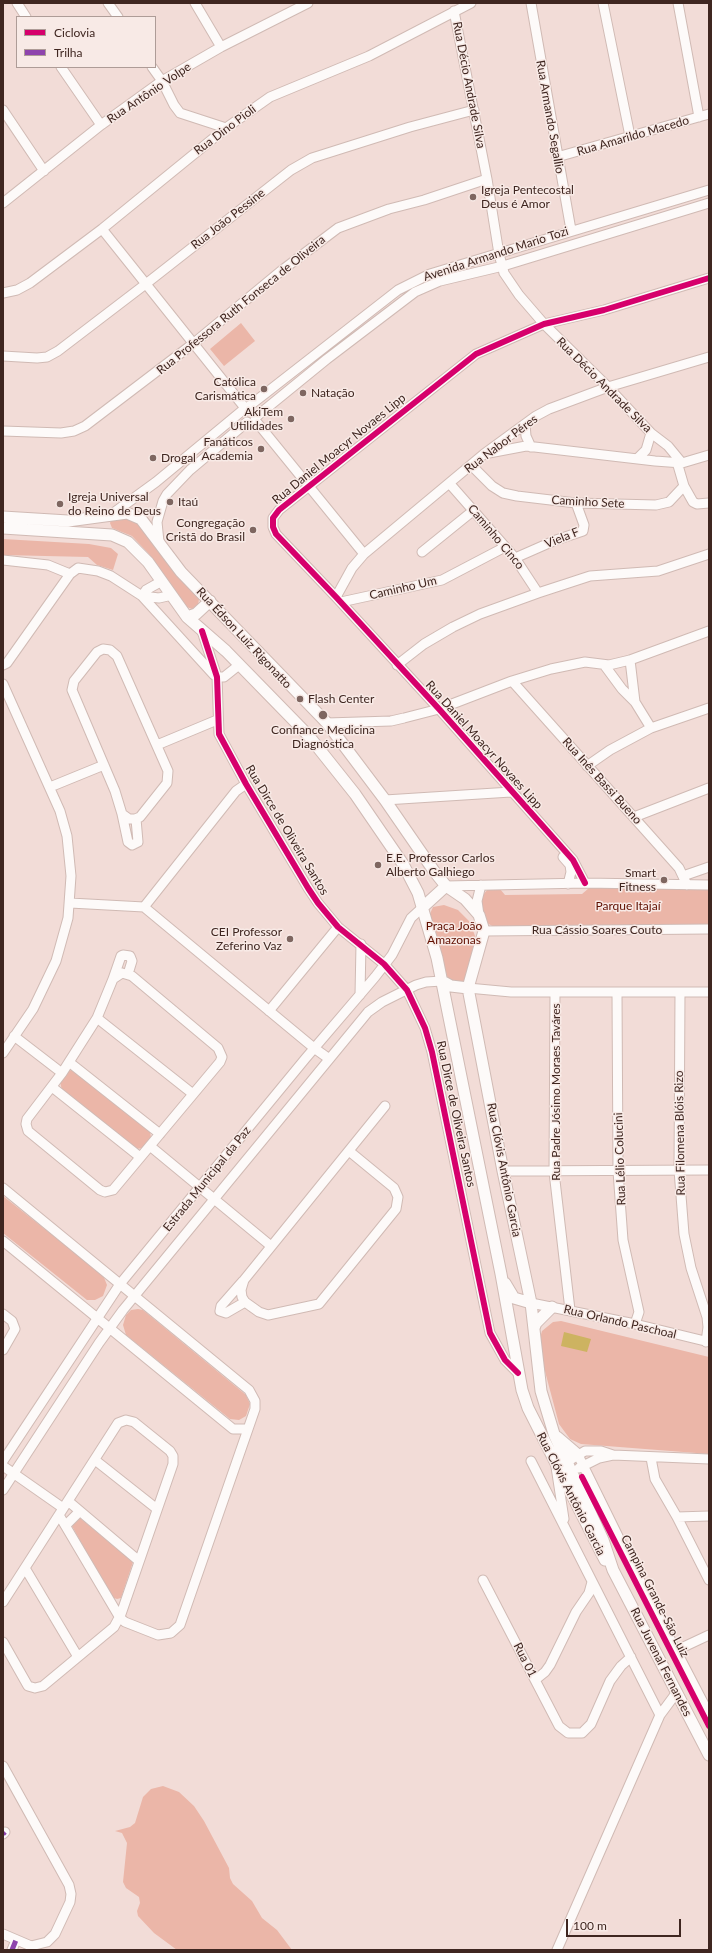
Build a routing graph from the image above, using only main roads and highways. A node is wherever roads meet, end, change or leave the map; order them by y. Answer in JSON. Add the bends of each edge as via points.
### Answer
{"nodes":[{"id":1,"x":112,"y":514,"type":"junction"},
{"id":2,"x":3,"y":517,"type":"edge"},
{"id":3,"x":3,"y":528,"type":"edge"},
{"id":4,"x":112,"y":535,"type":"junction"},
{"id":5,"x":210,"y":601,"type":"junction"},
{"id":6,"x":187,"y":617,"type":"junction"},
{"id":7,"x":446,"y":886,"type":"junction"},
{"id":8,"x":422,"y":907,"type":"junction"},
{"id":9,"x":442,"y":980,"type":"junction"},
{"id":10,"x":468,"y":988,"type":"junction"},
{"id":11,"x":501,"y":1274,"type":"junction"},
{"id":12,"x":531,"y":1303,"type":"junction"},
{"id":13,"x":552,"y":1307,"type":"road end"},
{"id":14,"x":534,"y":1328,"type":"junction"},
{"id":15,"x":554,"y":1434,"type":"junction"},
{"id":16,"x":578,"y":1455,"type":"road end"},
{"id":17,"x":564,"y":1467,"type":"junction"},
{"id":18,"x":613,"y":1570,"type":"junction"},
{"id":19,"x":709,"y":1755,"type":"edge"}],
"edges":[{"from":1,"to":2,"type":"main road","name":"Rua Édson Luiz Rigonatto","via":[[81,521]]},
{"from":1,"to":4,"type":"main road","via":[[107,521]]},
{"from":1,"to":5,"type":"main road","name":"Rua Édson Luiz Rigonatto","via":[[126,513],[141,519],[181,572]]},
{"from":3,"to":4,"type":"main road"},
{"from":4,"to":6,"type":"main road","name":"Rua Clóvis Antônio Garcia","via":[[128,542],[138,551]]},
{"from":5,"to":6,"type":"main road","via":[[196,614]]},
{"from":5,"to":7,"type":"main road","name":"Rua Édson Luiz Rigonatto","via":[[326,723]]},
{"from":6,"to":8,"type":"main road","name":"Rua Clóvis Antônio Garcia","via":[[226,651],[308,736],[355,794],[403,864]]},
{"from":7,"to":8,"type":"main road"},
{"from":7,"to":10,"type":"main road","name":"Rua Clóvis Antônio Garcia","via":[[465,899],[479,915],[484,931]]},
{"from":8,"to":9,"type":"main road","name":"Rua Clóvis Antônio Garcia"},
{"from":9,"to":10,"type":"main road","via":[[451,986]]},
{"from":9,"to":11,"type":"main road","name":"Rua Clóvis Antônio Garcia"},
{"from":10,"to":12,"type":"main road","name":"Rua Clóvis Antônio Garcia"},
{"from":11,"to":12,"type":"main road","via":[[514,1298]]},
{"from":11,"to":17,"type":"main road","name":"Rua Clóvis Antônio Garcia","via":[[518,1373],[528,1408]]},
{"from":12,"to":14,"type":"main road","name":"Rua Clóvis Antônio Garcia"},
{"from":13,"to":14,"type":"main road"},
{"from":14,"to":15,"type":"main road","name":"Rua Clóvis Antônio Garcia","via":[[541,1392]]},
{"from":15,"to":16,"type":"main road"},
{"from":15,"to":17,"type":"main road","name":"Rua Clóvis Antônio Garcia"},
{"from":17,"to":18,"type":"main road","name":"Rua Clóvis Antônio Garcia","via":[[603,1540]]},
{"from":17,"to":18,"type":"main road","name":"Rua Clóvis Antônio Garcia","via":[[566,1484],[602,1555]]},
{"from":18,"to":19,"type":"main road","name":"Rua Juvenal Fernandes"}]}
